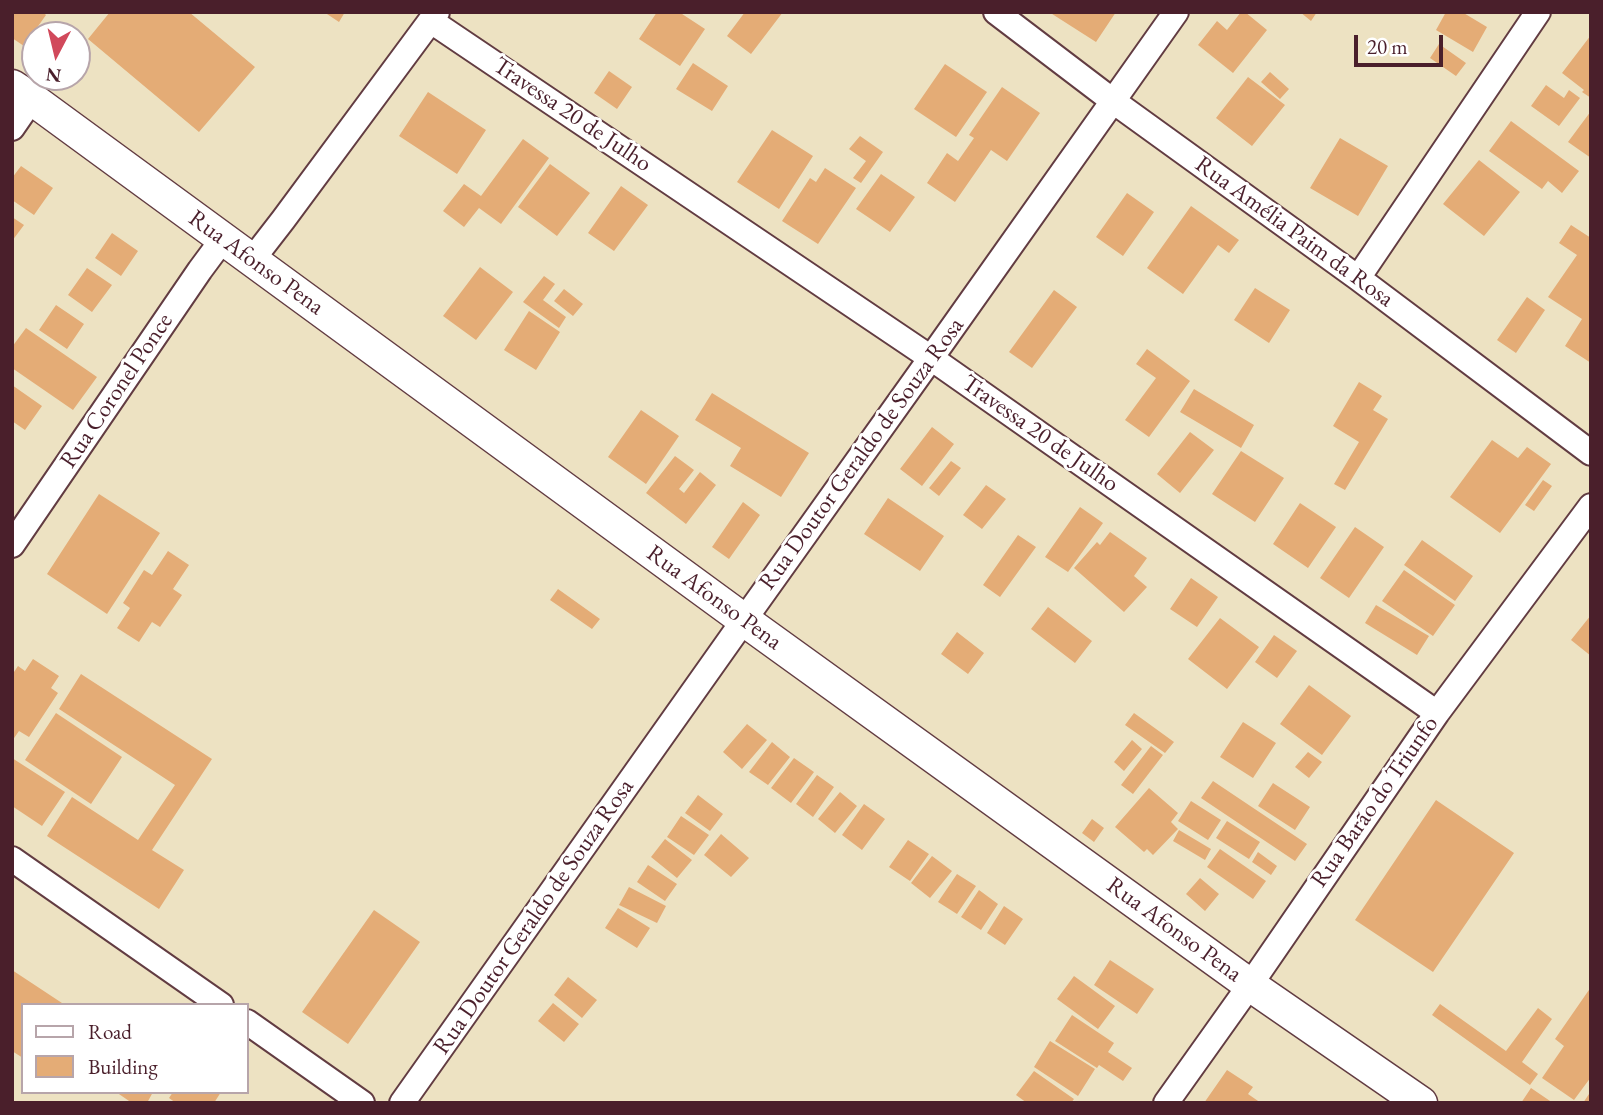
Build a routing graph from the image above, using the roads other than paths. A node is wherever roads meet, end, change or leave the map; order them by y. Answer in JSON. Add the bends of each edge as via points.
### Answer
{"nodes":[{"id":1,"x":996,"y":12,"type":"edge"},
{"id":2,"x":1176,"y":12,"type":"edge"},
{"id":3,"x":1538,"y":12,"type":"edge"},
{"id":4,"x":434,"y":16,"type":"edge"},
{"id":5,"x":22,"y":93,"type":"edge"},
{"id":6,"x":1113,"y":102,"type":"junction"},
{"id":7,"x":12,"y":128,"type":"edge"},
{"id":8,"x":223,"y":239,"type":"junction"},
{"id":9,"x":252,"y":260,"type":"junction"},
{"id":10,"x":1358,"y":278,"type":"junction"},
{"id":11,"x":932,"y":358,"type":"junction"},
{"id":12,"x":1591,"y":453,"type":"edge"},
{"id":13,"x":1591,"y":506,"type":"edge"},
{"id":14,"x":12,"y":545,"type":"edge"},
{"id":15,"x":744,"y":620,"type":"junction"},
{"id":16,"x":1437,"y":713,"type":"junction"},
{"id":17,"x":12,"y":859,"type":"edge"},
{"id":18,"x":1250,"y":985,"type":"junction"},
{"id":19,"x":219,"y":1003,"type":"edge"},
{"id":20,"x":248,"y":1023,"type":"edge"},
{"id":21,"x":362,"y":1103,"type":"edge"},
{"id":22,"x":402,"y":1103,"type":"edge"},
{"id":23,"x":1166,"y":1103,"type":"edge"},
{"id":24,"x":1420,"y":1103,"type":"edge"}],
"edges":[{"from":1,"to":6,"type":"street","name":"Rua Amélia Paim da Rosa"},
{"from":2,"to":6,"type":"street","name":"Rua Doutor Geraldo de Souza Rosa"},
{"from":3,"to":10,"type":"street"},
{"from":4,"to":9,"type":"street"},
{"from":4,"to":11,"type":"street","name":"Travessa 20 de Julho"},
{"from":5,"to":7,"type":"street"},
{"from":5,"to":8,"type":"street","name":"Rua Afonso Pena"},
{"from":6,"to":10,"type":"street","name":"Rua Amélia Paim da Rosa"},
{"from":6,"to":11,"type":"street","name":"Rua Doutor Geraldo de Souza Rosa"},
{"from":8,"to":9,"type":"street","name":"Rua Afonso Pena"},
{"from":8,"to":14,"type":"street","name":"Rua Coronel Ponce"},
{"from":9,"to":15,"type":"street","name":"Rua Afonso Pena"},
{"from":10,"to":12,"type":"street","name":"Rua Amélia Paim da Rosa"},
{"from":11,"to":15,"type":"street","name":"Rua Doutor Geraldo de Souza Rosa"},
{"from":11,"to":16,"type":"street","name":"Travessa 20 de Julho"},
{"from":13,"to":16,"type":"street","name":"Rua Barão do Triunfo"},
{"from":15,"to":18,"type":"street","name":"Rua Afonso Pena"},
{"from":15,"to":22,"type":"street","name":"Rua Doutor Geraldo de Souza Rosa"},
{"from":16,"to":18,"type":"street","name":"Rua Barão do Triunfo"},
{"from":17,"to":19,"type":"street"},
{"from":18,"to":23,"type":"street","name":"Rua Barão do Triunfo"},
{"from":18,"to":24,"type":"street","name":"Rua Afonso Pena"},
{"from":20,"to":21,"type":"street"}]}
